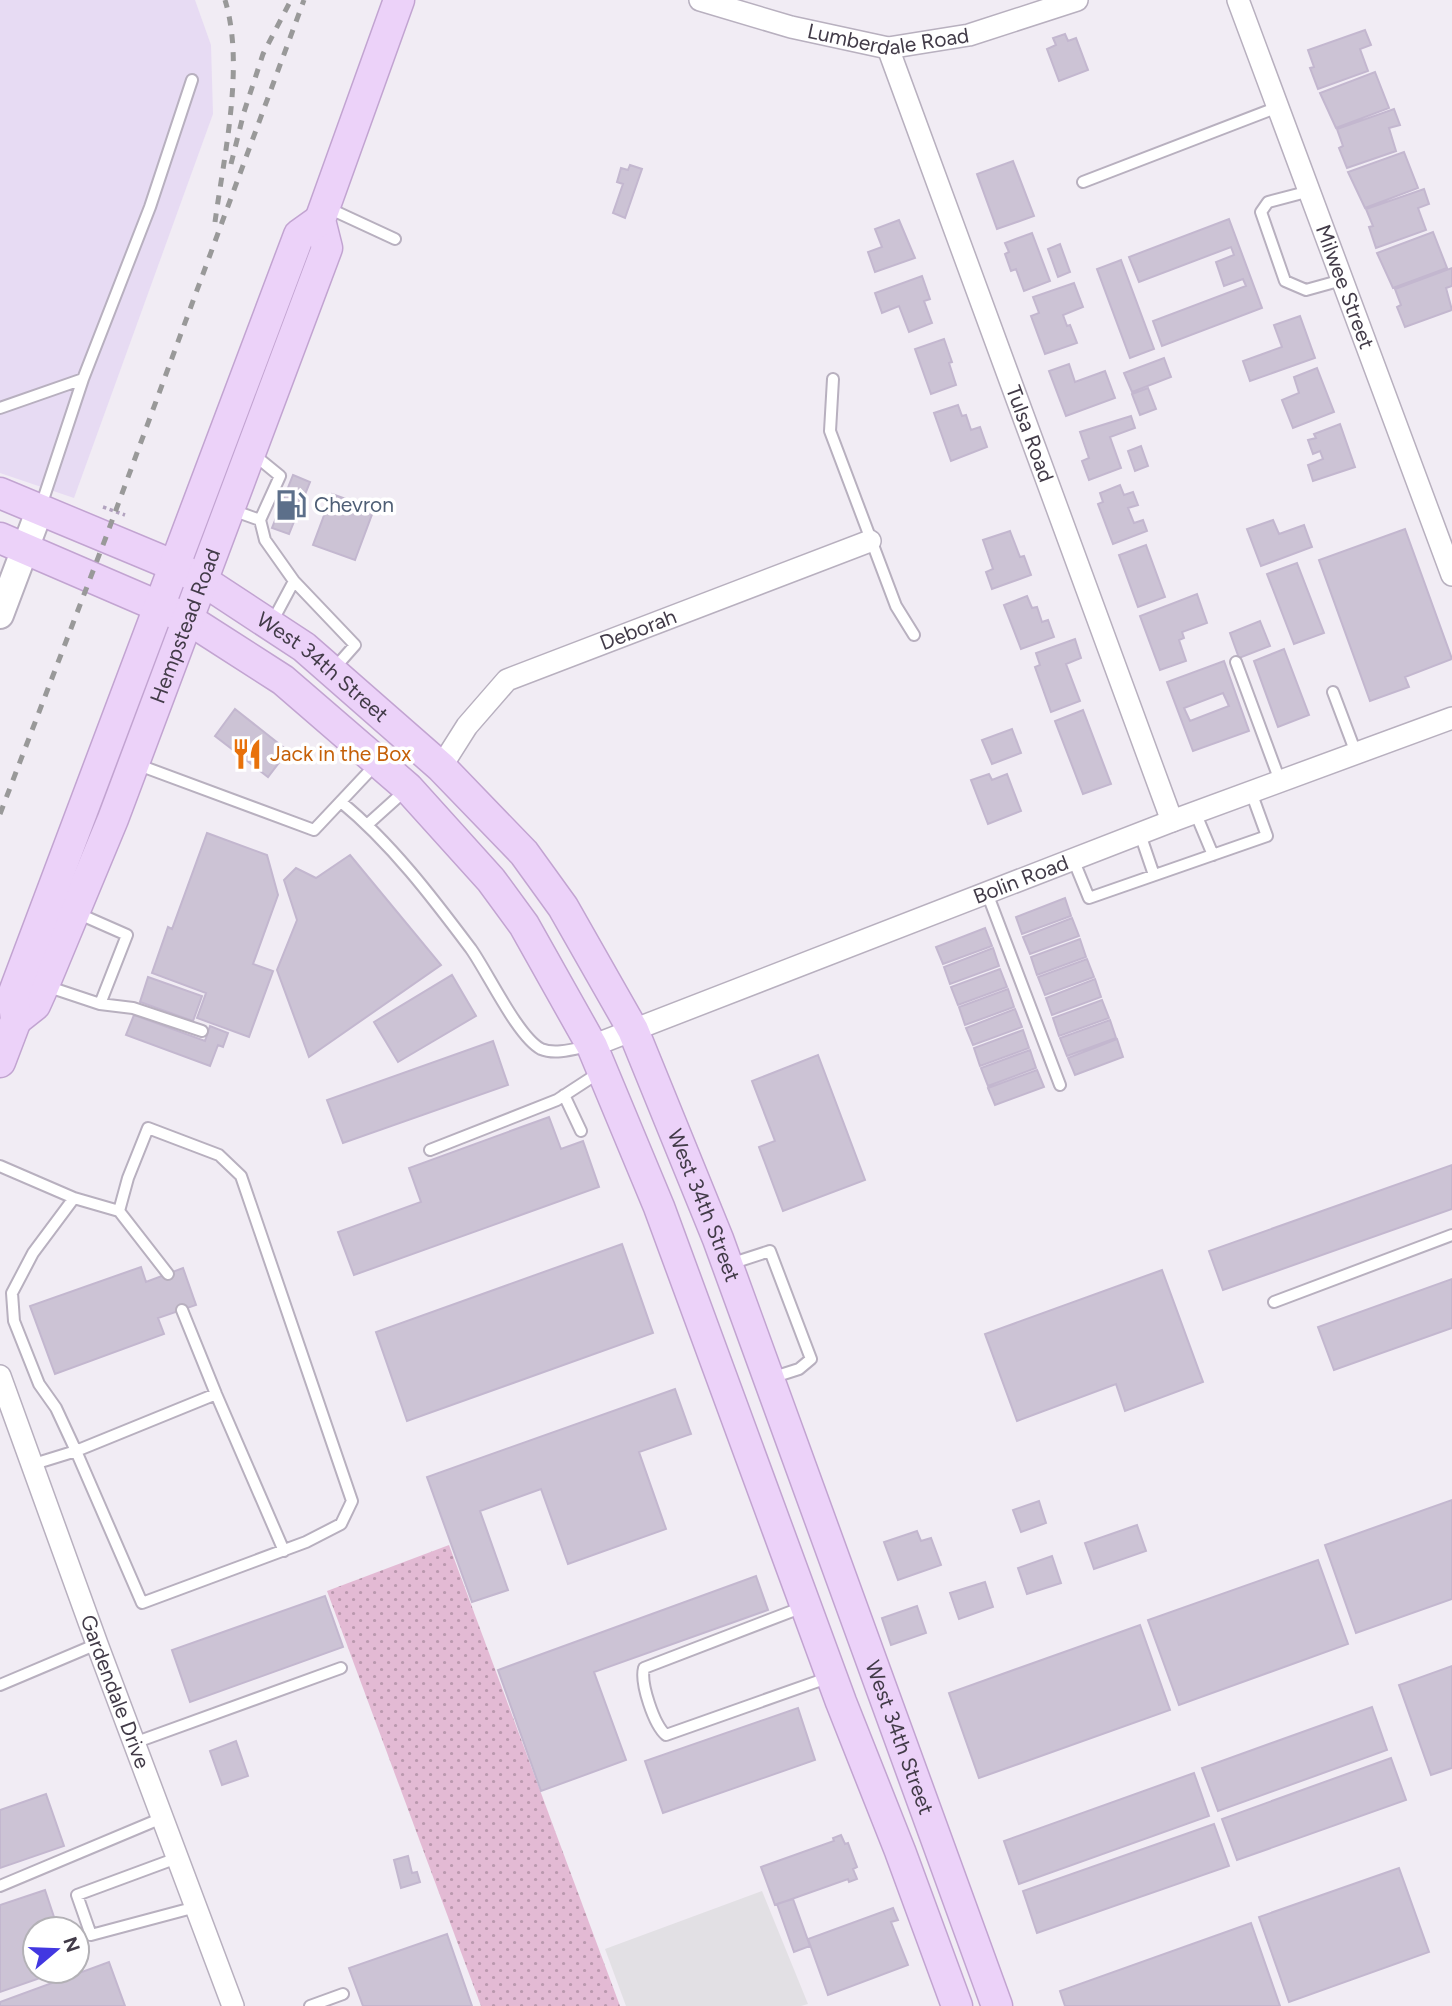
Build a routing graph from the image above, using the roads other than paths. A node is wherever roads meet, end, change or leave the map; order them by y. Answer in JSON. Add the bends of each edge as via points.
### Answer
{"nodes":[{"id":1,"x":399,"y":0,"type":"edge"},
{"id":2,"x":700,"y":0,"type":"edge"},
{"id":3,"x":1077,"y":0,"type":"edge"},
{"id":4,"x":1238,"y":0,"type":"edge"},
{"id":5,"x":888,"y":48,"type":"junction"},
{"id":6,"x":192,"y":80,"type":"dead end"},
{"id":7,"x":1278,"y":107,"type":"junction"},
{"id":8,"x":1083,"y":182,"type":"dead end"},
{"id":9,"x":1310,"y":191,"type":"junction"},
{"id":10,"x":323,"y":213,"type":"junction"},
{"id":11,"x":395,"y":239,"type":"dead end"},
{"id":12,"x":1342,"y":280,"type":"junction"},
{"id":13,"x":83,"y":379,"type":"junction"},
{"id":14,"x":832,"y":379,"type":"dead end"},
{"id":15,"x":0,"y":408,"type":"edge"},
{"id":16,"x":236,"y":446,"type":"junction"},
{"id":17,"x":0,"y":493,"type":"edge"},
{"id":18,"x":215,"y":503,"type":"junction"},
{"id":19,"x":40,"y":509,"type":"junction"},
{"id":20,"x":260,"y":520,"type":"junction"},
{"id":21,"x":870,"y":541,"type":"junction"},
{"id":22,"x":12,"y":543,"type":"edge"},
{"id":23,"x":175,"y":566,"type":"junction"},
{"id":24,"x":1452,"y":575,"type":"edge"},
{"id":25,"x":202,"y":580,"type":"junction"},
{"id":26,"x":294,"y":581,"type":"junction"},
{"id":27,"x":159,"y":607,"type":"junction"},
{"id":28,"x":0,"y":615,"type":"edge"},
{"id":29,"x":188,"y":619,"type":"junction"},
{"id":30,"x":270,"y":625,"type":"junction"},
{"id":31,"x":914,"y":635,"type":"dead end"},
{"id":32,"x":1236,"y":662,"type":"dead end"},
{"id":33,"x":331,"y":671,"type":"junction"},
{"id":34,"x":1333,"y":692,"type":"dead end"},
{"id":35,"x":1452,"y":718,"type":"edge"},
{"id":36,"x":1356,"y":753,"type":"junction"},
{"id":37,"x":378,"y":762,"type":"junction"},
{"id":38,"x":134,"y":763,"type":"junction"},
{"id":39,"x":441,"y":767,"type":"junction"},
{"id":40,"x":1280,"y":781,"type":"junction"},
{"id":41,"x":408,"y":788,"type":"junction"},
{"id":42,"x":1251,"y":792,"type":"junction"},
{"id":43,"x":341,"y":802,"type":"junction"},
{"id":44,"x":1195,"y":812,"type":"junction"},
{"id":45,"x":1172,"y":821,"type":"junction"},
{"id":46,"x":368,"y":824,"type":"junction"},
{"id":47,"x":1140,"y":834,"type":"junction"},
{"id":48,"x":1213,"y":855,"type":"junction"},
{"id":49,"x":1073,"y":859,"type":"junction"},
{"id":50,"x":1154,"y":875,"type":"junction"},
{"id":51,"x":987,"y":893,"type":"junction"},
{"id":52,"x":74,"y":912,"type":"junction"},
{"id":53,"x":44,"y":985,"type":"junction"},
{"id":54,"x":100,"y":1004,"type":"junction"},
{"id":55,"x":16,"y":1020,"type":"junction"},
{"id":56,"x":633,"y":1030,"type":"junction"},
{"id":57,"x":202,"y":1031,"type":"dead end"},
{"id":58,"x":597,"y":1058,"type":"junction"},
{"id":59,"x":0,"y":1062,"type":"edge"},
{"id":60,"x":1060,"y":1085,"type":"dead end"},
{"id":61,"x":565,"y":1095,"type":"junction"},
{"id":62,"x":581,"y":1131,"type":"dead end"},
{"id":63,"x":430,"y":1150,"type":"dead end"},
{"id":64,"x":0,"y":1166,"type":"edge"},
{"id":65,"x":74,"y":1198,"type":"junction"},
{"id":66,"x":120,"y":1211,"type":"junction"},
{"id":67,"x":1452,"y":1235,"type":"edge"},
{"id":68,"x":728,"y":1265,"type":"junction"},
{"id":69,"x":168,"y":1274,"type":"dead end"},
{"id":70,"x":1274,"y":1302,"type":"dead end"},
{"id":71,"x":182,"y":1310,"type":"dead end"},
{"id":72,"x":765,"y":1369,"type":"junction"},
{"id":73,"x":721,"y":1371,"type":"junction"},
{"id":74,"x":0,"y":1376,"type":"edge"},
{"id":75,"x":216,"y":1394,"type":"junction"},
{"id":76,"x":76,"y":1451,"type":"junction"},
{"id":77,"x":34,"y":1464,"type":"junction"},
{"id":78,"x":284,"y":1551,"type":"junction"},
{"id":79,"x":806,"y":1606,"type":"junction"},
{"id":80,"x":97,"y":1644,"type":"junction"},
{"id":81,"x":341,"y":1668,"type":"dead end"},
{"id":82,"x":831,"y":1676,"type":"junction"},
{"id":83,"x":0,"y":1685,"type":"edge"},
{"id":84,"x":134,"y":1744,"type":"junction"},
{"id":85,"x":162,"y":1818,"type":"junction"},
{"id":86,"x":177,"y":1858,"type":"junction"},
{"id":87,"x":950,"y":1878,"type":"junction"},
{"id":88,"x":0,"y":1886,"type":"edge"},
{"id":89,"x":915,"y":1892,"type":"junction"},
{"id":90,"x":196,"y":1907,"type":"junction"},
{"id":91,"x":343,"y":1994,"type":"dead end"},
{"id":92,"x":233,"y":2006,"type":"edge"},
{"id":93,"x":310,"y":2006,"type":"edge"},
{"id":94,"x":957,"y":2006,"type":"edge"},
{"id":95,"x":997,"y":2006,"type":"edge"}],
"edges":[{"from":1,"to":10,"type":"main road","name":"Hempstead Road"},
{"from":2,"to":5,"type":"street","name":"Lumberdale Road","via":[[791,27]]},
{"from":3,"to":5,"type":"street","name":"Lumberdale Road","via":[[969,35]]},
{"from":4,"to":7,"type":"street","name":"Milwee Street"},
{"from":5,"to":45,"type":"street","name":"Tulsa Road"},
{"from":6,"to":13,"type":"lane","via":[[150,206]]},
{"from":7,"to":8,"type":"lane"},
{"from":7,"to":9,"type":"street","name":"Milwee Street"},
{"from":9,"to":12,"type":"street","name":"Milwee Street"},
{"from":9,"to":12,"type":"lane","via":[[1268,202],[1261,212],[1285,281],[1306,290]]},
{"from":10,"to":11,"type":"lane"},
{"from":10,"to":16,"type":"main road","name":"Hempstead Road","via":[[299,235]]},
{"from":12,"to":24,"type":"street","name":"Milwee Street"},
{"from":13,"to":15,"type":"lane"},
{"from":13,"to":19,"type":"lane"},
{"from":14,"to":21,"type":"lane","via":[[830,431]]},
{"from":16,"to":18,"type":"main road","name":"Hempstead Road"},
{"from":16,"to":20,"type":"lane","via":[[280,476]]},
{"from":17,"to":19,"type":"main road","name":"West 34th Street"},
{"from":18,"to":20,"type":"lane"},
{"from":18,"to":23,"type":"main road","name":"Hempstead Road"},
{"from":18,"to":25,"type":"main road","name":"Hempstead Road"},
{"from":19,"to":22,"type":"street"},
{"from":19,"to":23,"type":"main road","name":"West 34th Street"},
{"from":20,"to":26,"type":"lane","via":[[265,540]]},
{"from":21,"to":31,"type":"lane","via":[[896,606]]},
{"from":21,"to":39,"type":"street","name":"Deborah","via":[[508,680],[467,726]]},
{"from":22,"to":27,"type":"main road","name":"West 34th Street"},
{"from":22,"to":28,"type":"street"},
{"from":23,"to":25,"type":"main road","name":"West 34th Street"},
{"from":23,"to":27,"type":"main road","name":"Hempstead Road"},
{"from":25,"to":29,"type":"main road","name":"Hempstead Road"},
{"from":25,"to":30,"type":"main road","name":"West 34th Street"},
{"from":26,"to":30,"type":"lane"},
{"from":26,"to":33,"type":"lane","via":[[355,645]]},
{"from":27,"to":29,"type":"main road","name":"West 34th Street"},
{"from":27,"to":55,"type":"main road","name":"Hempstead Road","via":[[13,995]]},
{"from":29,"to":37,"type":"main road","name":"West 34th Street","via":[[283,680]]},
{"from":29,"to":38,"type":"main road","name":"Hempstead Road"},
{"from":30,"to":33,"type":"main road","name":"West 34th Street"},
{"from":32,"to":40,"type":"lane"},
{"from":33,"to":39,"type":"main road","name":"West 34th Street"},
{"from":34,"to":36,"type":"lane"},
{"from":35,"to":36,"type":"street","name":"Bolin Road"},
{"from":36,"to":40,"type":"street","name":"Bolin Road"},
{"from":37,"to":41,"type":"main road","name":"West 34th Street"},
{"from":37,"to":43,"type":"lane"},
{"from":38,"to":43,"type":"lane","via":[[314,830]]},
{"from":38,"to":52,"type":"main road","name":"Hempstead Road"},
{"from":39,"to":56,"type":"main road","name":"West 34th Street","via":[[532,864],[563,907]]},
{"from":40,"to":42,"type":"street","name":"Bolin Road"},
{"from":41,"to":46,"type":"lane"},
{"from":41,"to":58,"type":"main road","name":"West 34th Street","via":[[491,880],[524,925]]},
{"from":42,"to":44,"type":"street","name":"Bolin Road"},
{"from":42,"to":48,"type":"lane","via":[[1267,835]]},
{"from":43,"to":46,"type":"lane"},
{"from":44,"to":45,"type":"street","name":"Bolin Road"},
{"from":44,"to":48,"type":"lane"},
{"from":45,"to":47,"type":"street","name":"Bolin Road"},
{"from":46,"to":58,"type":"lane","via":[[472,951],[528,1039],[543,1050]]},
{"from":47,"to":49,"type":"street","name":"Bolin Road"},
{"from":47,"to":50,"type":"lane"},
{"from":48,"to":50,"type":"lane"},
{"from":49,"to":50,"type":"lane","via":[[1089,898]]},
{"from":49,"to":51,"type":"street","name":"Bolin Road"},
{"from":51,"to":56,"type":"street","name":"Bolin Road"},
{"from":51,"to":60,"type":"lane"},
{"from":52,"to":53,"type":"main road","name":"Hempstead Road"},
{"from":52,"to":54,"type":"lane","via":[[127,935]]},
{"from":53,"to":54,"type":"lane"},
{"from":53,"to":55,"type":"main road","name":"Hempstead Road","via":[[35,1005]]},
{"from":54,"to":57,"type":"lane","via":[[133,1008]]},
{"from":55,"to":59,"type":"main road","name":"Hempstead Road"},
{"from":56,"to":58,"type":"street","name":"Bolin Road"},
{"from":56,"to":68,"type":"main road","name":"West 34th Street"},
{"from":58,"to":61,"type":"lane"},
{"from":58,"to":73,"type":"main road","name":"West 34th Street"},
{"from":61,"to":62,"type":"lane"},
{"from":61,"to":63,"type":"lane"},
{"from":64,"to":65,"type":"lane"},
{"from":65,"to":66,"type":"lane"},
{"from":65,"to":76,"type":"lane","via":[[33,1254],[12,1293],[14,1321],[39,1384]]},
{"from":66,"to":69,"type":"lane"},
{"from":66,"to":78,"type":"lane","via":[[148,1128],[219,1155],[242,1176],[352,1502],[341,1524]]},
{"from":67,"to":70,"type":"lane"},
{"from":68,"to":72,"type":"main road","name":"West 34th Street"},
{"from":68,"to":72,"type":"lane","via":[[770,1251],[782,1279],[810,1359],[799,1369]]},
{"from":71,"to":75,"type":"lane"},
{"from":72,"to":73,"type":"main road"},
{"from":72,"to":87,"type":"main road","name":"West 34th Street"},
{"from":73,"to":79,"type":"main road","name":"West 34th Street"},
{"from":74,"to":77,"type":"street","name":"Gardendale Drive"},
{"from":75,"to":76,"type":"lane"},
{"from":75,"to":78,"type":"lane"},
{"from":76,"to":77,"type":"lane"},
{"from":76,"to":78,"type":"lane","via":[[142,1603]]},
{"from":77,"to":80,"type":"street","name":"Gardendale Drive"},
{"from":79,"to":82,"type":"main road","name":"West 34th Street"},
{"from":79,"to":82,"type":"lane","via":[[644,1668],[642,1678],[659,1729],[666,1735]]},
{"from":80,"to":83,"type":"lane"},
{"from":80,"to":84,"type":"street","name":"Gardendale Drive"},
{"from":81,"to":84,"type":"lane"},
{"from":82,"to":89,"type":"main road","name":"West 34th Street"},
{"from":84,"to":85,"type":"street","name":"Gardendale Drive"},
{"from":85,"to":86,"type":"street","name":"Gardendale Drive"},
{"from":85,"to":88,"type":"lane"},
{"from":86,"to":90,"type":"street","name":"Gardendale Drive"},
{"from":86,"to":90,"type":"lane","via":[[77,1895],[90,1935]]},
{"from":87,"to":89,"type":"main road"},
{"from":87,"to":95,"type":"main road","name":"West 34th Street"},
{"from":89,"to":94,"type":"main road","name":"West 34th Street"},
{"from":90,"to":92,"type":"street","name":"Gardendale Drive"},
{"from":91,"to":93,"type":"lane"}]}
